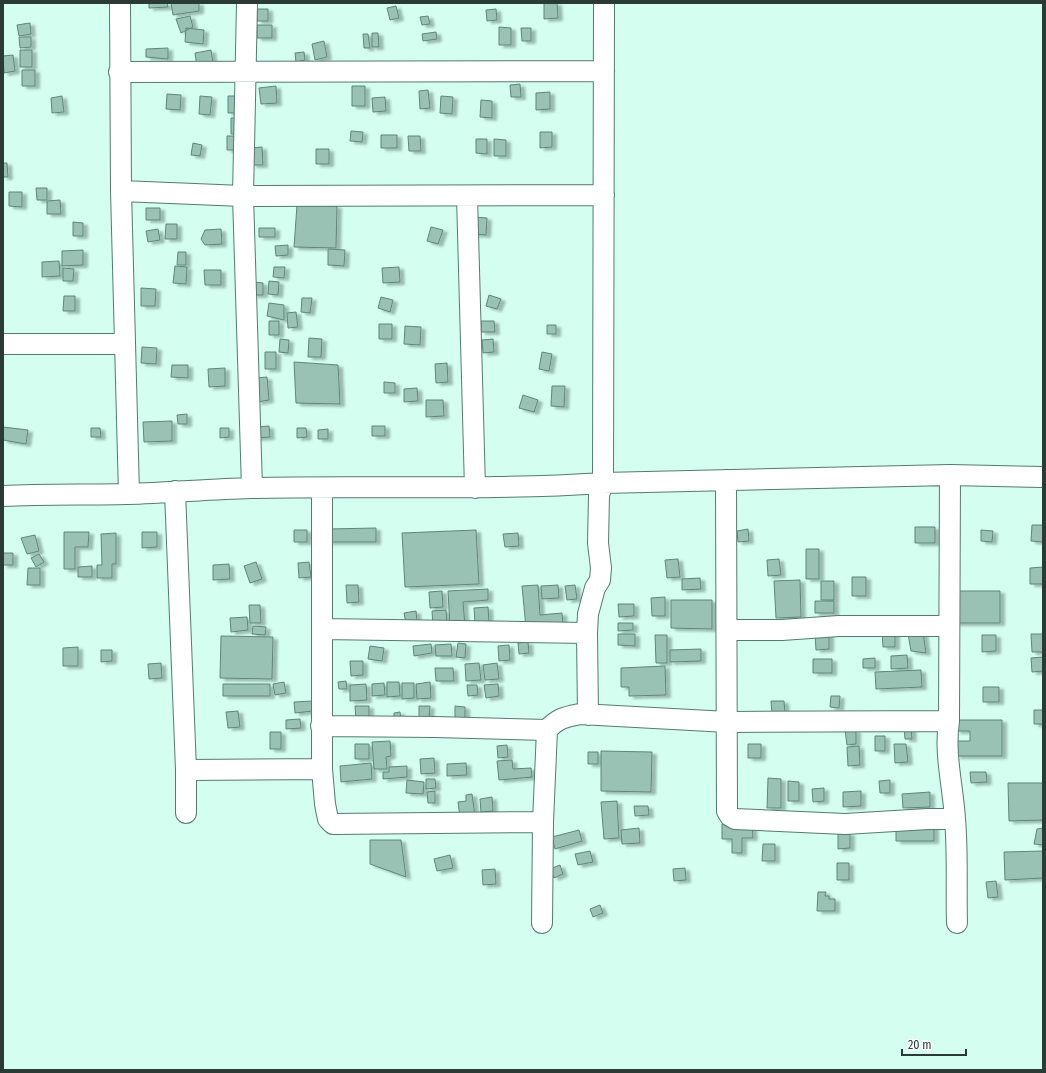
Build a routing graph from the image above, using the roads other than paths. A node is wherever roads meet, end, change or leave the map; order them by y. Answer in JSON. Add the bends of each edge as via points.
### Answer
{"nodes":[{"id":1,"x":120,"y":3,"type":"edge"},
{"id":2,"x":247,"y":3,"type":"edge"},
{"id":3,"x":604,"y":3,"type":"edge"},
{"id":4,"x":604,"y":71,"type":"junction"},
{"id":5,"x":119,"y":72,"type":"junction"},
{"id":6,"x":246,"y":72,"type":"junction"},
{"id":7,"x":121,"y":190,"type":"junction"},
{"id":8,"x":604,"y":195,"type":"junction"},
{"id":9,"x":243,"y":196,"type":"junction"},
{"id":10,"x":467,"y":196,"type":"junction"},
{"id":11,"x":3,"y":344,"type":"edge"},
{"id":12,"x":125,"y":344,"type":"junction"},
{"id":13,"x":950,"y":475,"type":"junction"},
{"id":14,"x":1043,"y":477,"type":"edge"},
{"id":15,"x":726,"y":480,"type":"junction"},
{"id":16,"x":602,"y":483,"type":"junction"},
{"id":17,"x":252,"y":488,"type":"junction"},
{"id":18,"x":322,"y":488,"type":"junction"},
{"id":19,"x":474,"y":488,"type":"junction"},
{"id":20,"x":175,"y":491,"type":"junction"},
{"id":21,"x":128,"y":494,"type":"junction"},
{"id":22,"x":3,"y":496,"type":"edge"},
{"id":23,"x":949,"y":626,"type":"junction"},
{"id":24,"x":322,"y":629,"type":"junction"},
{"id":25,"x":728,"y":630,"type":"junction"},
{"id":26,"x":587,"y":633,"type":"junction"},
{"id":27,"x":588,"y":715,"type":"junction"},
{"id":28,"x":949,"y":721,"type":"junction"},
{"id":29,"x":728,"y":722,"type":"junction"},
{"id":30,"x":321,"y":726,"type":"junction"},
{"id":31,"x":547,"y":730,"type":"junction"},
{"id":32,"x":322,"y":769,"type":"junction"},
{"id":33,"x":186,"y":770,"type":"junction"},
{"id":34,"x":186,"y":813,"type":"dead end"},
{"id":35,"x":955,"y":819,"type":"junction"},
{"id":36,"x":543,"y":822,"type":"junction"},
{"id":37,"x":542,"y":923,"type":"dead end"},
{"id":38,"x":957,"y":923,"type":"dead end"}],
"edges":[{"from":1,"to":5,"type":"street"},
{"from":2,"to":6,"type":"street"},
{"from":3,"to":4,"type":"street"},
{"from":4,"to":6,"type":"street"},
{"from":4,"to":8,"type":"street"},
{"from":5,"to":6,"type":"street"},
{"from":5,"to":7,"type":"street"},
{"from":6,"to":9,"type":"street"},
{"from":7,"to":9,"type":"street"},
{"from":7,"to":12,"type":"street"},
{"from":8,"to":10,"type":"street"},
{"from":8,"to":16,"type":"street"},
{"from":9,"to":10,"type":"street"},
{"from":9,"to":17,"type":"street"},
{"from":10,"to":19,"type":"street"},
{"from":11,"to":12,"type":"street"},
{"from":12,"to":21,"type":"street"},
{"from":13,"to":14,"type":"street"},
{"from":13,"to":15,"type":"street"},
{"from":13,"to":23,"type":"street"},
{"from":15,"to":16,"type":"street"},
{"from":15,"to":25,"type":"street"},
{"from":16,"to":19,"type":"street"},
{"from":16,"to":26,"type":"street","via":[[599,495],[598,537],[602,568],[588,614]]},
{"from":17,"to":18,"type":"street"},
{"from":17,"to":20,"type":"street"},
{"from":18,"to":19,"type":"street"},
{"from":18,"to":24,"type":"street"},
{"from":20,"to":21,"type":"street"},
{"from":20,"to":33,"type":"street"},
{"from":21,"to":22,"type":"street"},
{"from":23,"to":25,"type":"street"},
{"from":23,"to":28,"type":"street"},
{"from":24,"to":26,"type":"street"},
{"from":24,"to":30,"type":"street"},
{"from":25,"to":29,"type":"street"},
{"from":26,"to":27,"type":"street"},
{"from":27,"to":29,"type":"street"},
{"from":27,"to":31,"type":"street","via":[[566,716],[555,721]]},
{"from":28,"to":29,"type":"street"},
{"from":28,"to":35,"type":"street","via":[[948,759]]},
{"from":29,"to":35,"type":"street","via":[[727,811],[735,819],[845,824]]},
{"from":30,"to":31,"type":"street"},
{"from":30,"to":32,"type":"street"},
{"from":31,"to":36,"type":"street"},
{"from":32,"to":33,"type":"street"},
{"from":32,"to":36,"type":"street","via":[[326,811],[328,819],[333,824]]},
{"from":33,"to":34,"type":"street"},
{"from":35,"to":38,"type":"street"},
{"from":36,"to":37,"type":"street"}]}
